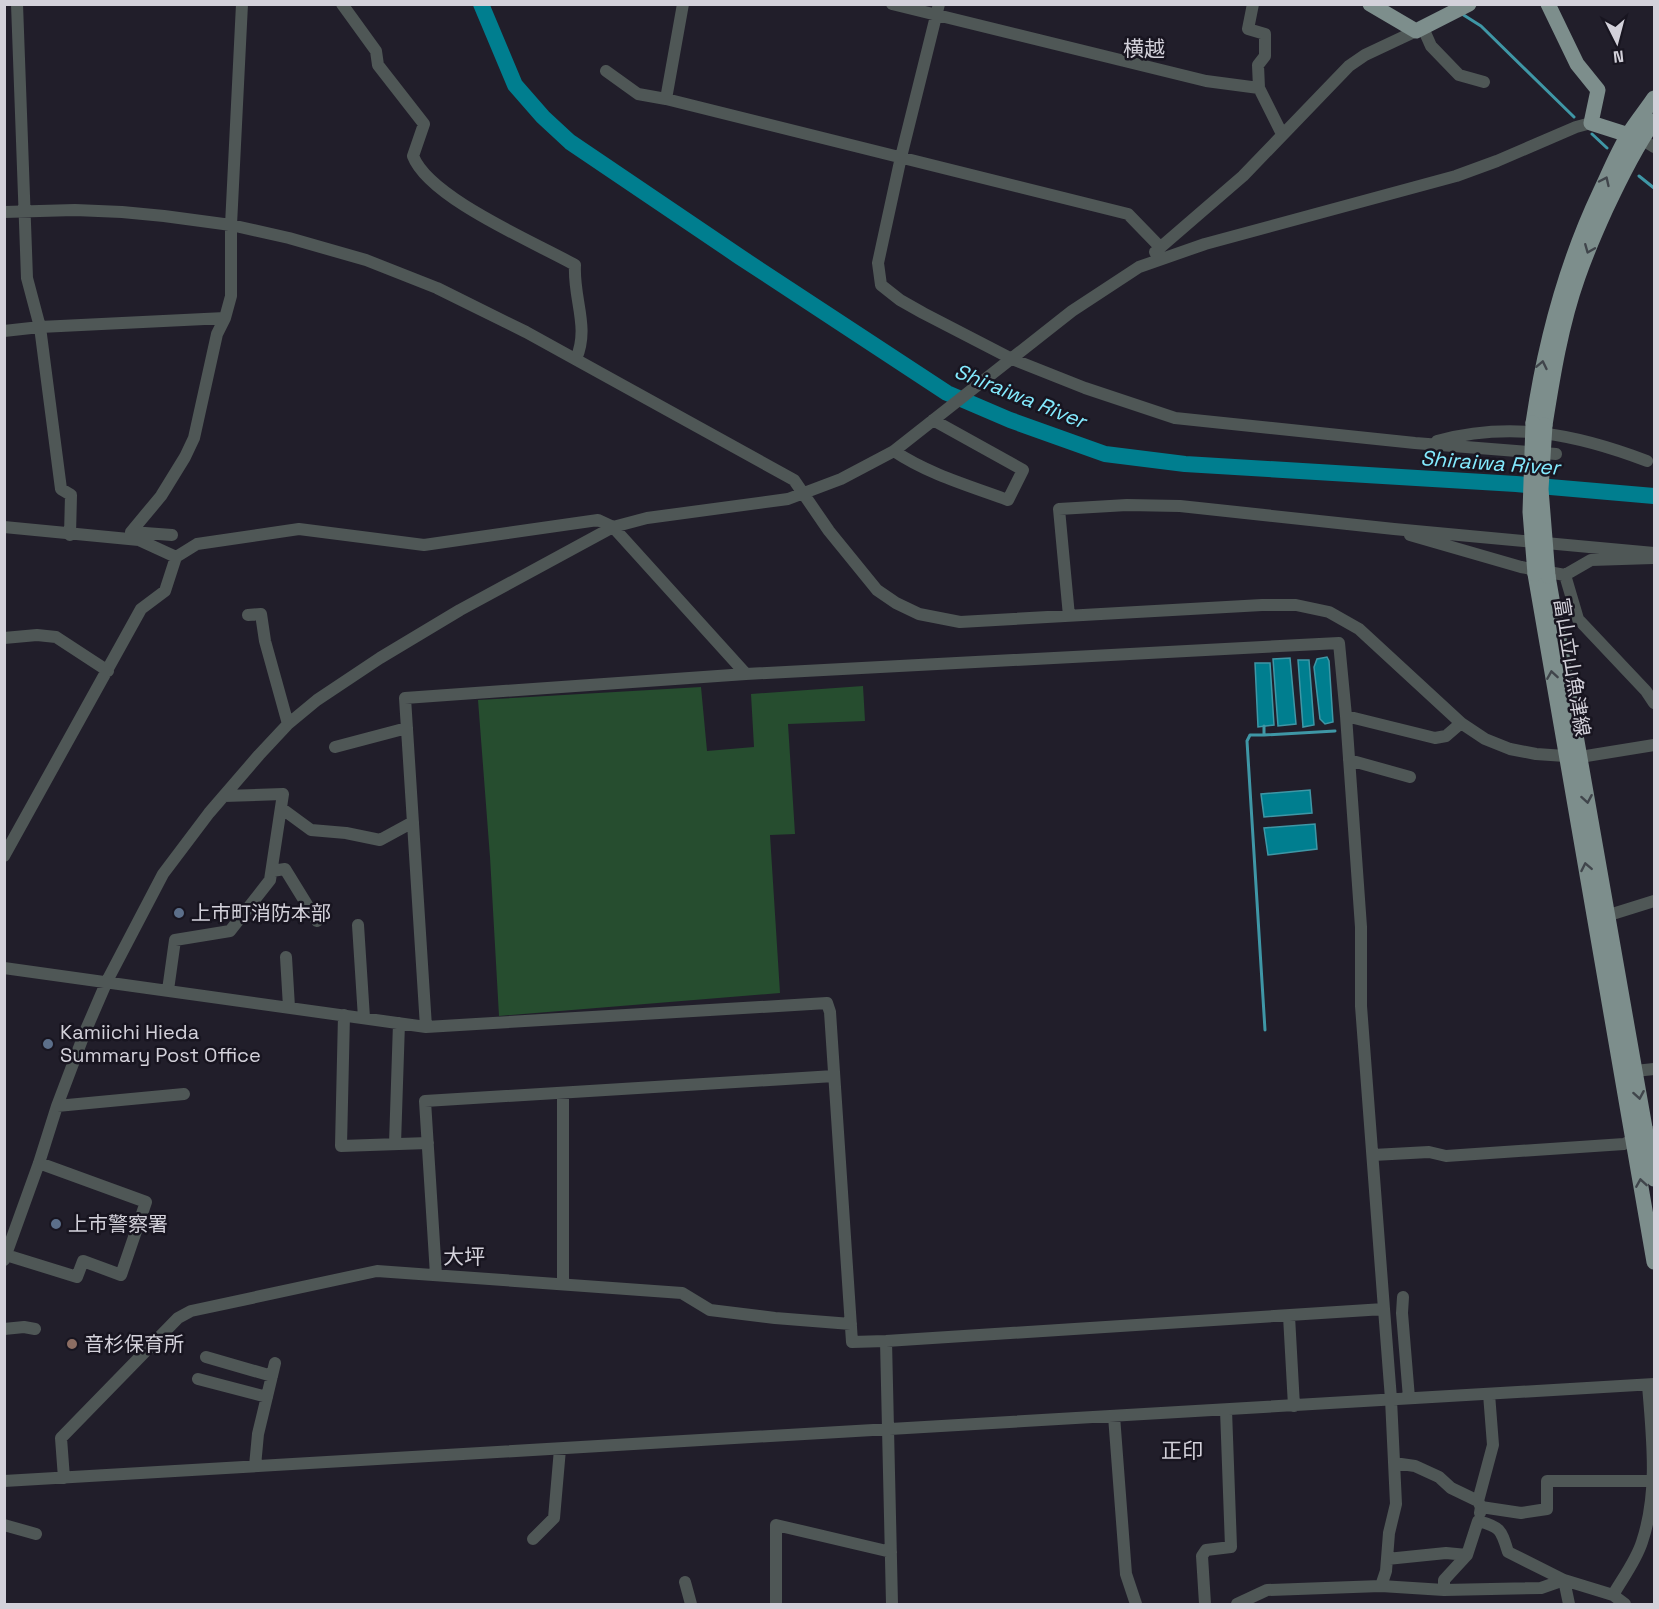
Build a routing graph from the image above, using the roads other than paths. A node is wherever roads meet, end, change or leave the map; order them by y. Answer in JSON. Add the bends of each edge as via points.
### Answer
{"nodes":[{"id":1,"x":17,"y":4,"type":"edge"},
{"id":2,"x":243,"y":4,"type":"edge"},
{"id":3,"x":342,"y":4,"type":"edge"},
{"id":4,"x":683,"y":4,"type":"edge"},
{"id":5,"x":892,"y":4,"type":"edge"},
{"id":6,"x":1253,"y":4,"type":"edge"},
{"id":7,"x":1370,"y":4,"type":"edge"},
{"id":8,"x":1548,"y":4,"type":"edge"},
{"id":9,"x":1462,"y":9,"type":"edge"},
{"id":10,"x":938,"y":10,"type":"edge"},
{"id":11,"x":1419,"y":29,"type":"junction"},
{"id":12,"x":606,"y":71,"type":"dead end"},
{"id":13,"x":1484,"y":82,"type":"dead end"},
{"id":14,"x":1259,"y":88,"type":"junction"},
{"id":15,"x":1654,"y":98,"type":"edge"},
{"id":16,"x":666,"y":99,"type":"junction"},
{"id":17,"x":1654,"y":121,"type":"edge"},
{"id":18,"x":1591,"y":123,"type":"junction"},
{"id":19,"x":1282,"y":134,"type":"junction"},
{"id":20,"x":1641,"y":140,"type":"edge"},
{"id":21,"x":901,"y":157,"type":"junction"},
{"id":22,"x":25,"y":211,"type":"junction"},
{"id":23,"x":4,"y":212,"type":"edge"},
{"id":24,"x":231,"y":225,"type":"junction"},
{"id":25,"x":1160,"y":247,"type":"junction"},
{"id":26,"x":1139,"y":267,"type":"junction"},
{"id":27,"x":225,"y":318,"type":"junction"},
{"id":28,"x":40,"y":327,"type":"junction"},
{"id":29,"x":4,"y":331,"type":"edge"},
{"id":30,"x":576,"y":359,"type":"junction"},
{"id":31,"x":1012,"y":359,"type":"junction"},
{"id":32,"x":933,"y":420,"type":"junction"},
{"id":33,"x":1426,"y":444,"type":"junction"},
{"id":34,"x":894,"y":451,"type":"junction"},
{"id":35,"x":1537,"y":453,"type":"junction"},
{"id":36,"x":1647,"y":461,"type":"dead end"},
{"id":37,"x":804,"y":494,"type":"junction"},
{"id":38,"x":4,"y":527,"type":"edge"},
{"id":39,"x":613,"y":527,"type":"junction"},
{"id":40,"x":1405,"y":530,"type":"junction"},
{"id":41,"x":70,"y":534,"type":"junction"},
{"id":42,"x":172,"y":535,"type":"dead end"},
{"id":43,"x":1538,"y":543,"type":"junction"},
{"id":44,"x":1654,"y":553,"type":"edge"},
{"id":45,"x":177,"y":557,"type":"junction"},
{"id":46,"x":1654,"y":558,"type":"edge"},
{"id":47,"x":1565,"y":575,"type":"junction"},
{"id":48,"x":248,"y":615,"type":"dead end"},
{"id":49,"x":1069,"y":616,"type":"junction"},
{"id":50,"x":4,"y":638,"type":"edge"},
{"id":51,"x":108,"y":670,"type":"junction"},
{"id":52,"x":746,"y":674,"type":"junction"},
{"id":53,"x":1654,"y":703,"type":"edge"},
{"id":54,"x":1346,"y":716,"type":"junction"},
{"id":55,"x":1461,"y":723,"type":"junction"},
{"id":56,"x":288,"y":724,"type":"junction"},
{"id":57,"x":407,"y":728,"type":"junction"},
{"id":58,"x":1654,"y":746,"type":"edge"},
{"id":59,"x":334,"y":747,"type":"dead end"},
{"id":60,"x":1572,"y":757,"type":"junction"},
{"id":61,"x":1349,"y":760,"type":"junction"},
{"id":62,"x":1410,"y":777,"type":"dead end"},
{"id":63,"x":224,"y":796,"type":"junction"},
{"id":64,"x":281,"y":808,"type":"junction"},
{"id":65,"x":413,"y":822,"type":"junction"},
{"id":66,"x":6,"y":849,"type":"edge"},
{"id":67,"x":272,"y":871,"type":"junction"},
{"id":68,"x":1654,"y":901,"type":"edge"},
{"id":69,"x":1606,"y":916,"type":"junction"},
{"id":70,"x":317,"y":921,"type":"dead end"},
{"id":71,"x":358,"y":925,"type":"dead end"},
{"id":72,"x":286,"y":957,"type":"dead end"},
{"id":73,"x":4,"y":968,"type":"edge"},
{"id":74,"x":107,"y":981,"type":"junction"},
{"id":75,"x":168,"y":990,"type":"junction"},
{"id":76,"x":289,"y":1007,"type":"junction"},
{"id":77,"x":344,"y":1015,"type":"junction"},
{"id":78,"x":364,"y":1018,"type":"junction"},
{"id":79,"x":399,"y":1023,"type":"junction"},
{"id":80,"x":426,"y":1027,"type":"junction"},
{"id":81,"x":1654,"y":1069,"type":"edge"},
{"id":82,"x":1635,"y":1071,"type":"junction"},
{"id":83,"x":834,"y":1076,"type":"junction"},
{"id":84,"x":563,"y":1093,"type":"junction"},
{"id":85,"x":184,"y":1095,"type":"dead end"},
{"id":86,"x":57,"y":1106,"type":"junction"},
{"id":87,"x":1645,"y":1135,"type":"edge"},
{"id":88,"x":428,"y":1143,"type":"junction"},
{"id":89,"x":395,"y":1144,"type":"junction"},
{"id":90,"x":1373,"y":1155,"type":"junction"},
{"id":91,"x":39,"y":1164,"type":"junction"},
{"id":92,"x":1654,"y":1179,"type":"edge"},
{"id":93,"x":5,"y":1257,"type":"edge"},
{"id":94,"x":1654,"y":1262,"type":"edge"},
{"id":95,"x":436,"y":1275,"type":"junction"},
{"id":96,"x":563,"y":1284,"type":"junction"},
{"id":97,"x":1403,"y":1297,"type":"dead end"},
{"id":98,"x":1384,"y":1309,"type":"junction"},
{"id":99,"x":1289,"y":1316,"type":"junction"},
{"id":100,"x":851,"y":1324,"type":"junction"},
{"id":101,"x":4,"y":1329,"type":"edge"},
{"id":102,"x":36,"y":1329,"type":"dead end"},
{"id":103,"x":886,"y":1341,"type":"junction"},
{"id":104,"x":206,"y":1357,"type":"dead end"},
{"id":105,"x":275,"y":1363,"type":"dead end"},
{"id":106,"x":272,"y":1376,"type":"junction"},
{"id":107,"x":198,"y":1379,"type":"dead end"},
{"id":108,"x":1651,"y":1384,"type":"edge"},
{"id":109,"x":1489,"y":1394,"type":"junction"},
{"id":110,"x":267,"y":1397,"type":"junction"},
{"id":111,"x":1409,"y":1398,"type":"junction"},
{"id":112,"x":1391,"y":1399,"type":"junction"},
{"id":113,"x":1294,"y":1406,"type":"junction"},
{"id":114,"x":1226,"y":1410,"type":"junction"},
{"id":115,"x":1114,"y":1416,"type":"junction"},
{"id":116,"x":888,"y":1429,"type":"junction"},
{"id":117,"x":560,"y":1449,"type":"junction"},
{"id":118,"x":1394,"y":1463,"type":"junction"},
{"id":119,"x":255,"y":1466,"type":"junction"},
{"id":120,"x":64,"y":1478,"type":"junction"},
{"id":121,"x":4,"y":1481,"type":"edge"},
{"id":122,"x":1653,"y":1481,"type":"junction"},
{"id":123,"x":1480,"y":1504,"type":"junction"},
{"id":124,"x":1478,"y":1521,"type":"junction"},
{"id":125,"x":4,"y":1525,"type":"edge"},
{"id":126,"x":36,"y":1534,"type":"dead end"},
{"id":127,"x":533,"y":1539,"type":"dead end"},
{"id":128,"x":891,"y":1552,"type":"junction"},
{"id":129,"x":1467,"y":1555,"type":"junction"},
{"id":130,"x":1387,"y":1559,"type":"junction"},
{"id":131,"x":1564,"y":1580,"type":"junction"},
{"id":132,"x":686,"y":1582,"type":"dead end"},
{"id":133,"x":1381,"y":1586,"type":"junction"},
{"id":134,"x":1444,"y":1590,"type":"junction"},
{"id":135,"x":1609,"y":1598,"type":"edge"},
{"id":136,"x":1241,"y":1604,"type":"edge"},
{"id":137,"x":691,"y":1605,"type":"edge"},
{"id":138,"x":776,"y":1605,"type":"edge"},
{"id":139,"x":892,"y":1605,"type":"edge"},
{"id":140,"x":1136,"y":1605,"type":"edge"},
{"id":141,"x":1205,"y":1605,"type":"edge"},
{"id":142,"x":1569,"y":1605,"type":"edge"},
{"id":143,"x":1626,"y":1605,"type":"edge"}],
"edges":[{"from":1,"to":22,"type":"street"},
{"from":2,"to":24,"type":"street"},
{"from":3,"to":30,"type":"street","via":[[376,51],[378,65],[424,124],[413,156],[417,167],[464,205],[575,265],[583,331]]},
{"from":4,"to":16,"type":"street"},
{"from":5,"to":10,"type":"street"},
{"from":6,"to":14,"type":"street","via":[[1248,29],[1264,34],[1265,56],[1258,64]]},
{"from":7,"to":11,"type":"main road"},
{"from":8,"to":18,"type":"main road","via":[[1577,64],[1598,90]]},
{"from":9,"to":11,"type":"main road"},
{"from":10,"to":14,"type":"street","via":[[1206,81]]},
{"from":10,"to":21,"type":"street"},
{"from":11,"to":13,"type":"street","via":[[1459,75]]},
{"from":11,"to":19,"type":"street","via":[[1349,66]]},
{"from":12,"to":16,"type":"street","via":[[638,94]]},
{"from":14,"to":19,"type":"street"},
{"from":15,"to":20,"type":"main road","name":"富山立山魚津線"},
{"from":16,"to":21,"type":"street"},
{"from":17,"to":20,"type":"main road","name":"富山立山魚津線"},
{"from":18,"to":20,"type":"main road"},
{"from":18,"to":26,"type":"street","via":[[1456,176],[1205,244]]},
{"from":19,"to":25,"type":"street","via":[[1243,176]]},
{"from":20,"to":35,"type":"main road","name":"富山立山魚津線","bridge":true,"via":[[1578,276],[1539,424]]},
{"from":21,"to":25,"type":"street","via":[[1128,214]]},
{"from":21,"to":31,"type":"street","via":[[878,263],[881,285],[923,313]]},
{"from":22,"to":23,"type":"street"},
{"from":22,"to":24,"type":"street","via":[[122,212]]},
{"from":22,"to":28,"type":"street","via":[[27,278]]},
{"from":24,"to":27,"type":"street","via":[[231,296]]},
{"from":24,"to":30,"type":"street","via":[[366,260],[462,299]]},
{"from":25,"to":26,"type":"street"},
{"from":26,"to":31,"type":"street","via":[[1072,311]]},
{"from":27,"to":28,"type":"street"},
{"from":27,"to":42,"type":"street","via":[[217,334],[194,438],[161,496],[131,532]]},
{"from":28,"to":29,"type":"street"},
{"from":28,"to":41,"type":"street","via":[[61,489],[70,495]]},
{"from":30,"to":37,"type":"street","via":[[794,480]]},
{"from":31,"to":32,"type":"street"},
{"from":31,"to":33,"type":"street","via":[[1175,418]]},
{"from":32,"to":34,"type":"street"},
{"from":32,"to":34,"type":"street","via":[[1023,470],[1008,500],[945,477]]},
{"from":33,"to":35,"type":"street"},
{"from":33,"to":36,"type":"street","via":[[1455,436],[1516,431],[1596,442]]},
{"from":34,"to":37,"type":"street"},
{"from":35,"to":43,"type":"main road","name":"富山立山魚津線","bridge":true,"via":[[1541,489]]},
{"from":37,"to":39,"type":"street","via":[[647,518]]},
{"from":37,"to":49,"type":"street","via":[[877,590],[919,614],[960,622]]},
{"from":38,"to":41,"type":"street"},
{"from":39,"to":45,"type":"street","via":[[598,520],[424,545],[299,529],[197,544]]},
{"from":39,"to":52,"type":"street"},
{"from":39,"to":56,"type":"street","via":[[380,658]]},
{"from":40,"to":43,"type":"street"},
{"from":40,"to":47,"type":"street","via":[[1411,536],[1510,564]]},
{"from":40,"to":49,"type":"street","via":[[1180,507],[1059,509]]},
{"from":41,"to":45,"type":"street","via":[[139,540]]},
{"from":43,"to":44,"type":"street"},
{"from":43,"to":60,"type":"main road","name":"富山立山魚津線","bridge":true},
{"from":45,"to":51,"type":"street","via":[[165,591],[141,609]]},
{"from":46,"to":47,"type":"street","via":[[1592,560]]},
{"from":47,"to":53,"type":"street","via":[[1578,619]]},
{"from":48,"to":56,"type":"street","via":[[261,614]]},
{"from":49,"to":55,"type":"street","via":[[1262,605],[1296,605],[1329,612],[1359,629]]},
{"from":50,"to":51,"type":"street","via":[[56,637]]},
{"from":51,"to":66,"type":"street"},
{"from":52,"to":54,"type":"street","via":[[1339,643]]},
{"from":52,"to":57,"type":"street","via":[[405,698]]},
{"from":54,"to":55,"type":"street","via":[[1435,738],[1446,736]]},
{"from":54,"to":61,"type":"street"},
{"from":55,"to":60,"type":"street","via":[[1510,749]]},
{"from":56,"to":63,"type":"street"},
{"from":57,"to":59,"type":"street"},
{"from":57,"to":65,"type":"street"},
{"from":58,"to":60,"type":"street"},
{"from":60,"to":69,"type":"main road","name":"富山立山魚津線","one_way":true},
{"from":87,"to":60,"type":"main road","name":"富山立山魚津線","one_way":true},
{"from":61,"to":62,"type":"street"},
{"from":61,"to":90,"type":"street"},
{"from":63,"to":64,"type":"street","via":[[283,794]]},
{"from":63,"to":74,"type":"street","via":[[163,874]]},
{"from":64,"to":65,"type":"street","via":[[311,830],[380,840]]},
{"from":64,"to":67,"type":"street"},
{"from":65,"to":80,"type":"street"},
{"from":67,"to":70,"type":"street","via":[[285,869]]},
{"from":67,"to":75,"type":"street","via":[[270,880],[230,931],[175,940]]},
{"from":68,"to":69,"type":"street"},
{"from":69,"to":82,"type":"main road","name":"富山立山魚津線"},
{"from":71,"to":78,"type":"street"},
{"from":72,"to":76,"type":"street"},
{"from":73,"to":74,"type":"street"},
{"from":74,"to":75,"type":"street"},
{"from":74,"to":86,"type":"street"},
{"from":75,"to":76,"type":"street"},
{"from":76,"to":77,"type":"street"},
{"from":77,"to":78,"type":"street"},
{"from":77,"to":89,"type":"street","via":[[340,1146]]},
{"from":78,"to":79,"type":"street"},
{"from":79,"to":80,"type":"street"},
{"from":79,"to":89,"type":"street"},
{"from":80,"to":83,"type":"street","via":[[826,1002]]},
{"from":81,"to":82,"type":"street"},
{"from":82,"to":87,"type":"main road","name":"富山立山魚津線","one_way":true},
{"from":83,"to":84,"type":"street"},
{"from":83,"to":100,"type":"street"},
{"from":84,"to":88,"type":"street","via":[[425,1101]]},
{"from":84,"to":96,"type":"street"},
{"from":85,"to":86,"type":"street"},
{"from":86,"to":91,"type":"street"},
{"from":87,"to":90,"type":"street","via":[[1624,1144],[1446,1156],[1430,1152]]},
{"from":87,"to":92,"type":"main road","name":"富山立山魚津線"},
{"from":94,"to":87,"type":"main road","name":"富山立山魚津線","one_way":true},
{"from":88,"to":89,"type":"street"},
{"from":88,"to":95,"type":"street"},
{"from":90,"to":98,"type":"street"},
{"from":91,"to":93,"type":"street"},
{"from":91,"to":93,"type":"street","via":[[146,1202],[121,1275],[83,1261],[77,1277]]},
{"from":95,"to":96,"type":"street"},
{"from":95,"to":120,"type":"street","via":[[377,1271],[191,1311],[178,1318],[61,1438]]},
{"from":96,"to":100,"type":"street","via":[[682,1293],[710,1310]]},
{"from":97,"to":111,"type":"street"},
{"from":98,"to":99,"type":"street"},
{"from":98,"to":112,"type":"street"},
{"from":99,"to":103,"type":"street"},
{"from":99,"to":113,"type":"street"},
{"from":100,"to":103,"type":"street","via":[[852,1342]]},
{"from":101,"to":102,"type":"street"},
{"from":103,"to":116,"type":"street"},
{"from":104,"to":106,"type":"street"},
{"from":105,"to":106,"type":"street"},
{"from":106,"to":110,"type":"street"},
{"from":107,"to":110,"type":"street"},
{"from":108,"to":109,"type":"street"},
{"from":108,"to":122,"type":"street"},
{"from":109,"to":111,"type":"street"},
{"from":109,"to":123,"type":"street","via":[[1492,1445]]},
{"from":110,"to":119,"type":"street"},
{"from":111,"to":112,"type":"street"},
{"from":112,"to":113,"type":"street"},
{"from":112,"to":118,"type":"street"},
{"from":113,"to":114,"type":"street"},
{"from":114,"to":115,"type":"street"},
{"from":114,"to":141,"type":"street","via":[[1232,1547],[1206,1550],[1202,1556]]},
{"from":115,"to":116,"type":"street"},
{"from":115,"to":140,"type":"street","via":[[1126,1574]]},
{"from":116,"to":117,"type":"street"},
{"from":116,"to":128,"type":"street"},
{"from":117,"to":119,"type":"street"},
{"from":117,"to":127,"type":"street","via":[[555,1518]]},
{"from":118,"to":123,"type":"street","via":[[1415,1466]]},
{"from":118,"to":130,"type":"street","via":[[1396,1504]]},
{"from":119,"to":120,"type":"street"},
{"from":120,"to":121,"type":"street"},
{"from":122,"to":123,"type":"street","via":[[1547,1481],[1547,1509],[1521,1513]]},
{"from":122,"to":135,"type":"street","via":[[1642,1544]]},
{"from":123,"to":124,"type":"street"},
{"from":124,"to":129,"type":"street"},
{"from":124,"to":131,"type":"street","via":[[1502,1531],[1508,1552]]},
{"from":125,"to":126,"type":"street"},
{"from":128,"to":138,"type":"street","via":[[776,1525]]},
{"from":128,"to":139,"type":"street"},
{"from":129,"to":130,"type":"street","via":[[1446,1553]]},
{"from":129,"to":134,"type":"street","via":[[1444,1580]]},
{"from":130,"to":133,"type":"street"},
{"from":131,"to":134,"type":"street","via":[[1541,1588]]},
{"from":131,"to":135,"type":"street"},
{"from":131,"to":142,"type":"street"},
{"from":132,"to":137,"type":"street"},
{"from":133,"to":134,"type":"street"},
{"from":133,"to":136,"type":"street","via":[[1268,1590]]},
{"from":135,"to":143,"type":"street"}]}
